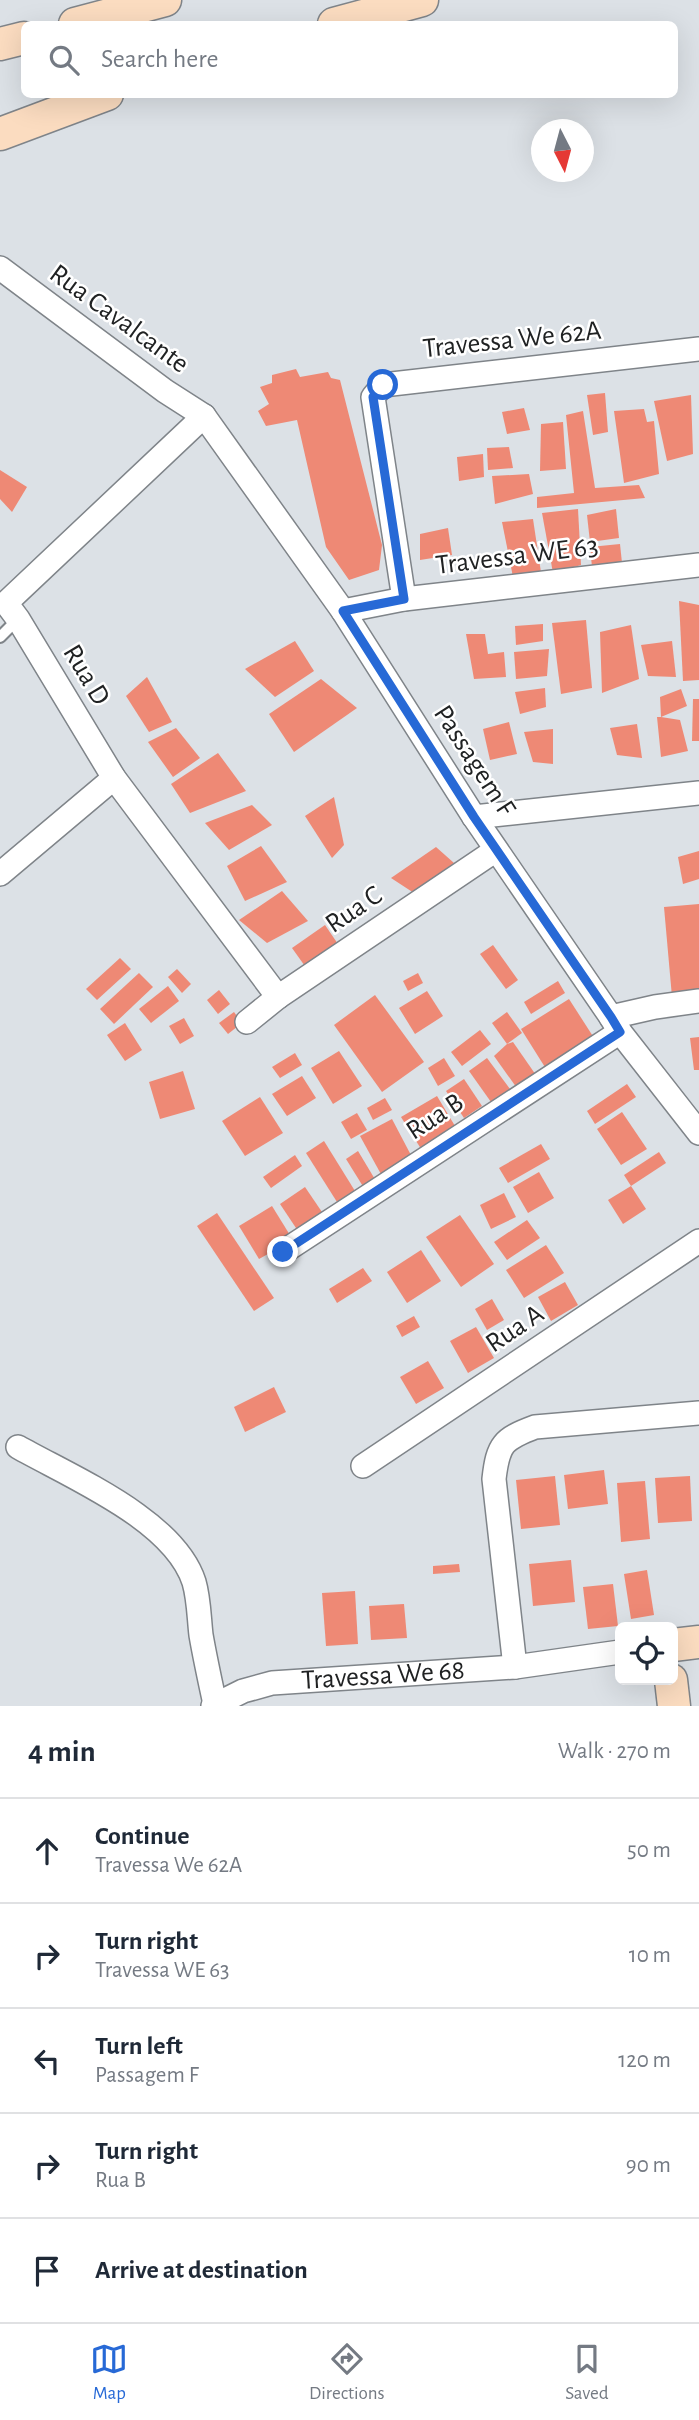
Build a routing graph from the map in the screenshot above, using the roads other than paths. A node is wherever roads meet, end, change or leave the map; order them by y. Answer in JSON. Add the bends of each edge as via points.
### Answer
{"nodes":[{"id":1,"x":164,"y":0,"type":"edge"},
{"id":2,"x":422,"y":0,"type":"edge"},
{"id":3,"x":86,"y":21,"type":"edge"},
{"id":4,"x":345,"y":21,"type":"edge"},
{"id":5,"x":21,"y":39,"type":"edge"},
{"id":6,"x":0,"y":44,"type":"edge"},
{"id":7,"x":96,"y":98,"type":"edge"},
{"id":8,"x":0,"y":134,"type":"edge"},
{"id":9,"x":0,"y":268,"type":"edge"},
{"id":10,"x":699,"y":349,"type":"edge"},
{"id":11,"x":204,"y":416,"type":"junction"},
{"id":12,"x":699,"y":565,"type":"edge"},
{"id":13,"x":404,"y":599,"type":"junction"},
{"id":14,"x":343,"y":611,"type":"junction"},
{"id":15,"x":10,"y":619,"type":"edge"},
{"id":16,"x":0,"y":637,"type":"edge"},
{"id":17,"x":114,"y":778,"type":"junction"},
{"id":18,"x":699,"y":793,"type":"edge"},
{"id":19,"x":474,"y":817,"type":"junction"},
{"id":20,"x":496,"y":850,"type":"junction"},
{"id":21,"x":0,"y":874,"type":"edge"},
{"id":22,"x":278,"y":997,"type":"junction"},
{"id":23,"x":699,"y":1001,"type":"edge"},
{"id":24,"x":247,"y":1022,"type":"dead end"},
{"id":25,"x":615,"y":1025,"type":"junction"},
{"id":26,"x":699,"y":1133,"type":"edge"},
{"id":27,"x":699,"y":1241,"type":"edge"},
{"id":28,"x":283,"y":1252,"type":"dead end"},
{"id":29,"x":699,"y":1413,"type":"edge"},
{"id":30,"x":18,"y":1447,"type":"dead end"},
{"id":31,"x":363,"y":1465,"type":"dead end"},
{"id":32,"x":699,"y":1642,"type":"edge"},
{"id":33,"x":678,"y":1645,"type":"edge"},
{"id":34,"x":615,"y":1654,"type":"edge"},
{"id":35,"x":515,"y":1667,"type":"junction"},
{"id":36,"x":672,"y":1685,"type":"edge"},
{"id":37,"x":214,"y":1705,"type":"edge"},
{"id":38,"x":674,"y":1706,"type":"edge"}],
"edges":[{"from":1,"to":3,"type":"main road"},
{"from":2,"to":4,"type":"main road"},
{"from":5,"to":6,"type":"main road"},
{"from":7,"to":8,"type":"main road"},
{"from":9,"to":11,"type":"street","name":"Rua Cavalcante"},
{"from":10,"to":13,"type":"street","name":"Travessa We 62A","via":[[383,385],[373,397]]},
{"from":11,"to":14,"type":"street","name":"Passagem F"},
{"from":11,"to":15,"type":"street","via":[[5,603]]},
{"from":12,"to":13,"type":"street","name":"Travessa WE 63"},
{"from":13,"to":14,"type":"street","name":"Travessa WE 63"},
{"from":14,"to":19,"type":"street","name":"Passagem F"},
{"from":15,"to":16,"type":"lane"},
{"from":15,"to":17,"type":"street","name":"Rua D"},
{"from":17,"to":21,"type":"street"},
{"from":17,"to":22,"type":"street","name":"Rua D"},
{"from":18,"to":19,"type":"street"},
{"from":19,"to":20,"type":"street","name":"Passagem F"},
{"from":20,"to":22,"type":"street","name":"Rua C"},
{"from":20,"to":25,"type":"street","name":"Passagem F"},
{"from":22,"to":24,"type":"street","name":"Rua C"},
{"from":23,"to":25,"type":"street","via":[[655,1007]]},
{"from":25,"to":26,"type":"street","name":"Passagem F"},
{"from":25,"to":28,"type":"street","name":"Rua B"},
{"from":27,"to":31,"type":"street","name":"Rua A"},
{"from":29,"to":35,"type":"street","via":[[535,1427],[512,1435],[502,1445],[494,1479]]},
{"from":30,"to":37,"type":"street","via":[[136,1513],[180,1553],[195,1583]]},
{"from":32,"to":33,"type":"main road"},
{"from":34,"to":35,"type":"street"},
{"from":35,"to":37,"type":"street","name":"Travessa We 68","via":[[272,1684]]},
{"from":36,"to":38,"type":"main road"}]}
